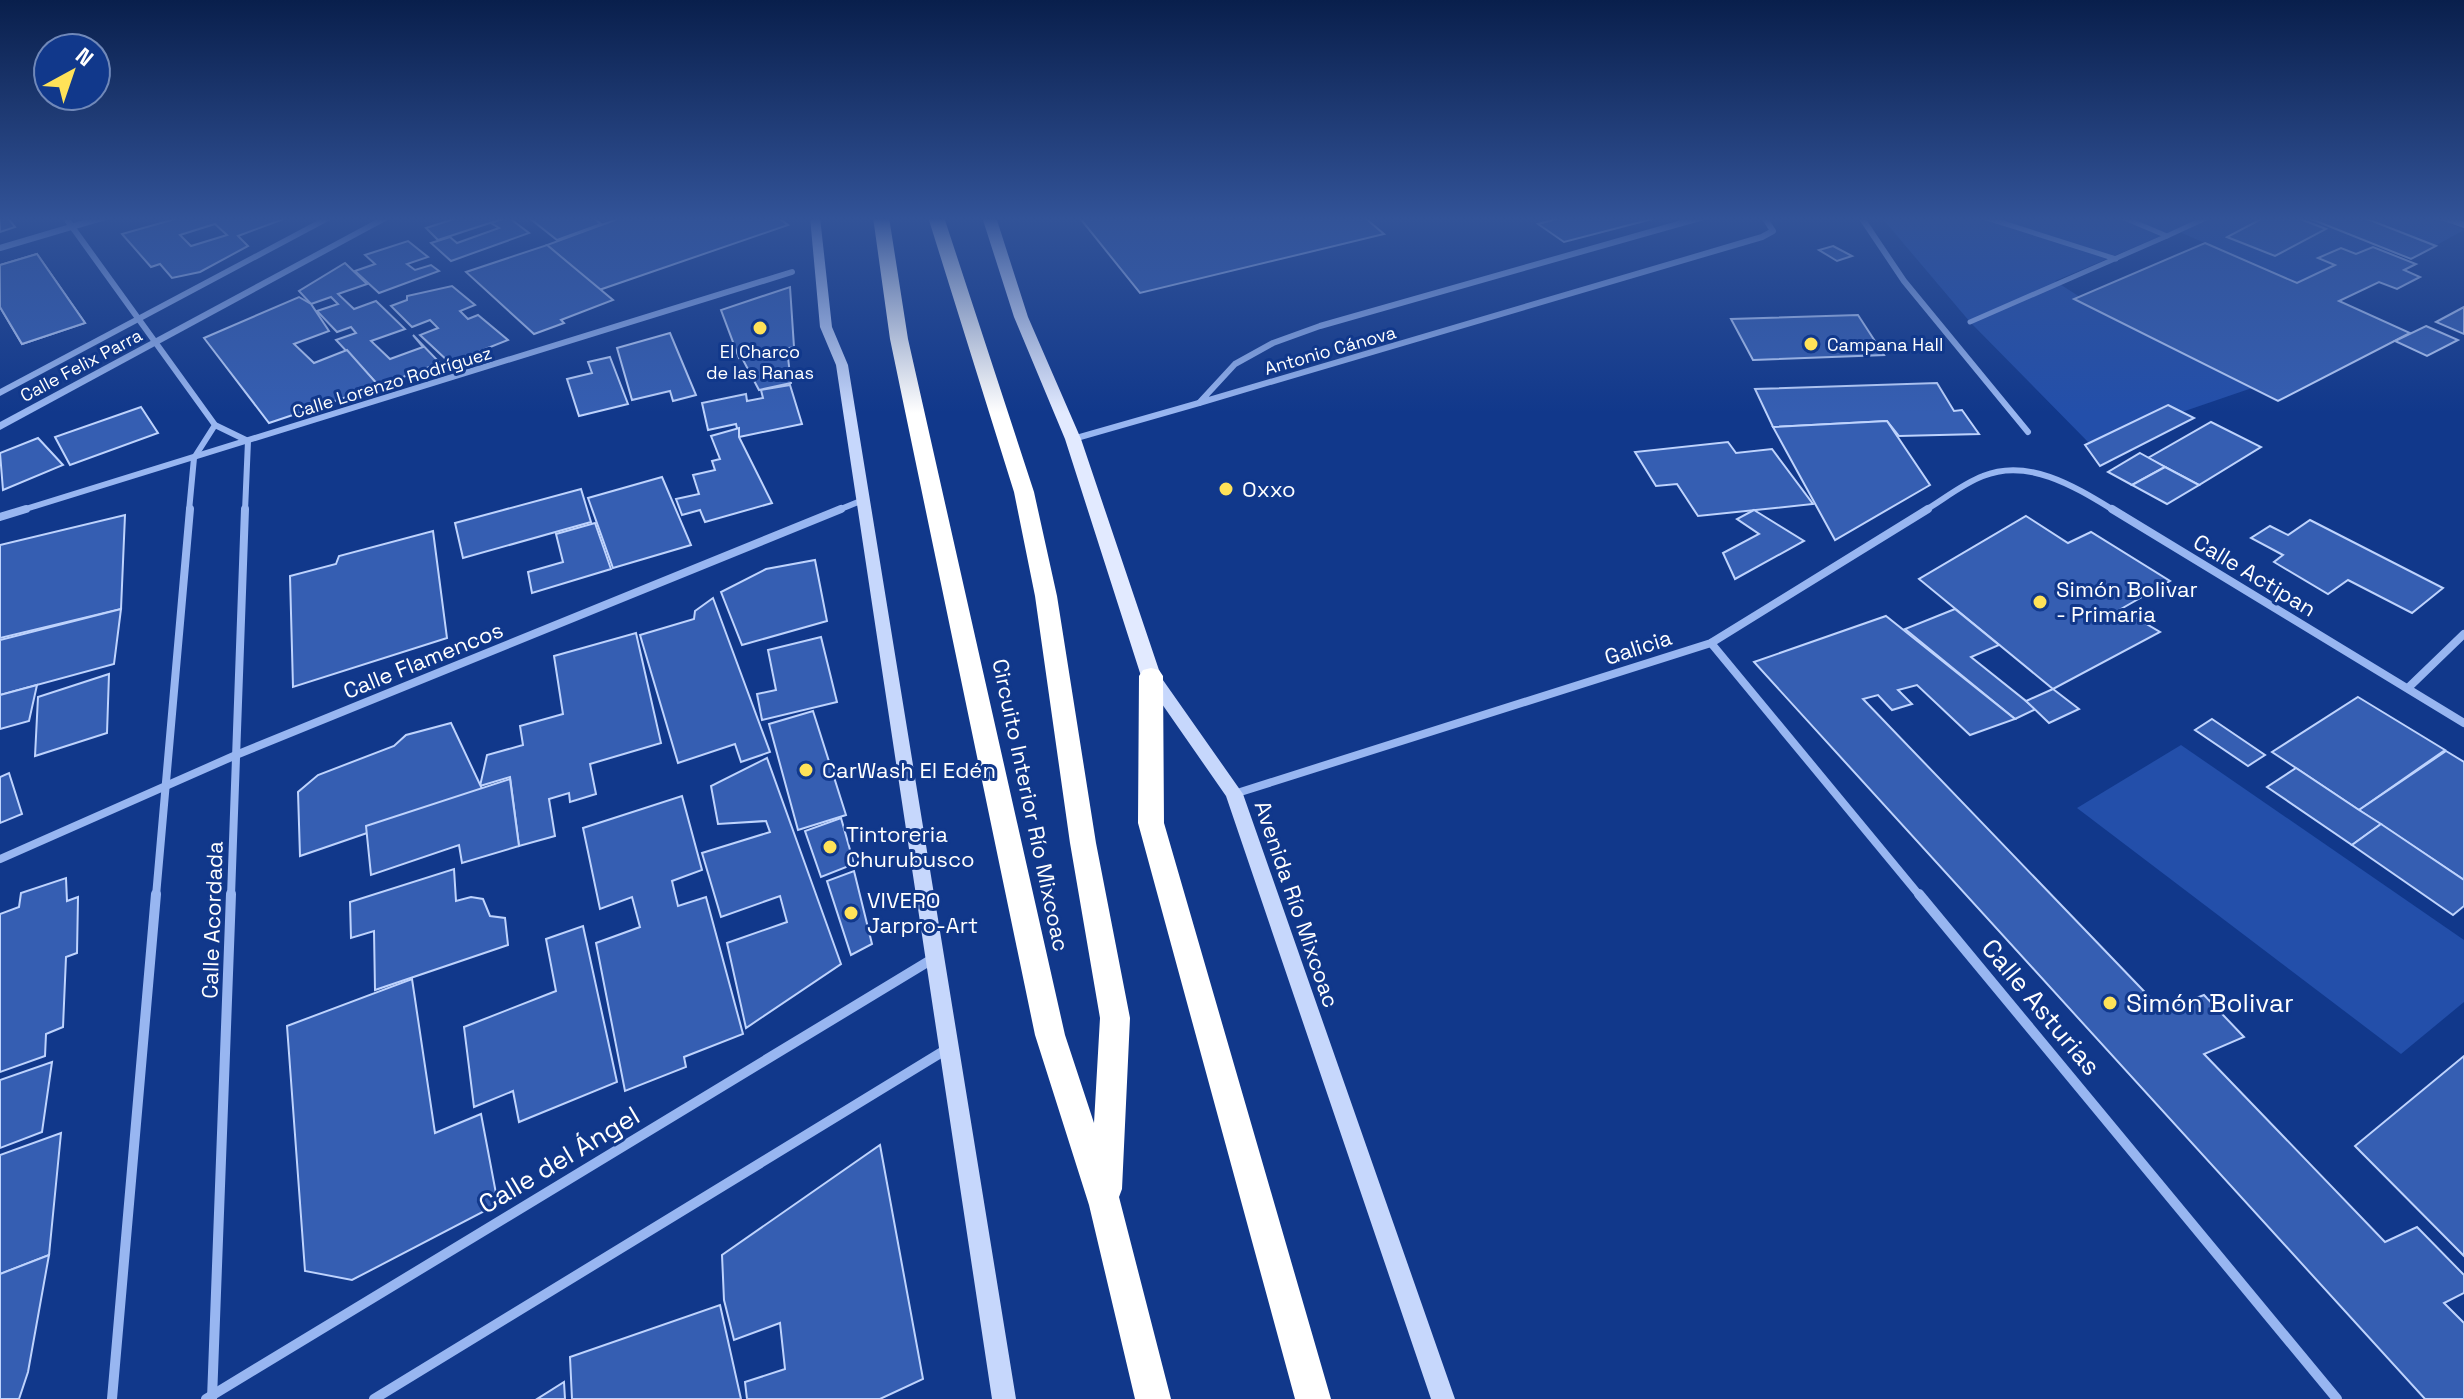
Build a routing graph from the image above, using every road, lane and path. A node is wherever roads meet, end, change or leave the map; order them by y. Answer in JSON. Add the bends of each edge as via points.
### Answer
{"nodes":[{"id":1,"x":112,"y":282,"type":"edge"},
{"id":2,"x":209,"y":282,"type":"edge"},
{"id":3,"x":268,"y":282,"type":"edge"},
{"id":4,"x":759,"y":282,"type":"edge"},
{"id":5,"x":822,"y":282,"type":"edge"},
{"id":6,"x":891,"y":282,"type":"edge"},
{"id":7,"x":957,"y":282,"type":"edge"},
{"id":8,"x":1010,"y":282,"type":"edge"},
{"id":9,"x":1474,"y":282,"type":"edge"},
{"id":10,"x":1608,"y":282,"type":"edge"},
{"id":11,"x":1905,"y":282,"type":"edge"},
{"id":12,"x":2062,"y":282,"type":"edge"},
{"id":13,"x":139,"y":320,"type":"junction"},
{"id":14,"x":1970,"y":322,"type":"dead end"},
{"id":15,"x":154,"y":344,"type":"junction"},
{"id":16,"x":0,"y":393,"type":"edge"},
{"id":17,"x":1199,"y":403,"type":"junction"},
{"id":18,"x":215,"y":425,"type":"junction"},
{"id":19,"x":0,"y":427,"type":"edge"},
{"id":20,"x":2028,"y":432,"type":"dead end"},
{"id":21,"x":1073,"y":439,"type":"junction"},
{"id":22,"x":248,"y":441,"type":"junction"},
{"id":23,"x":194,"y":458,"type":"junction"},
{"id":24,"x":2022,"y":470,"type":"joint"},
{"id":25,"x":863,"y":500,"type":"junction"},
{"id":26,"x":0,"y":517,"type":"edge"},
{"id":27,"x":2464,"y":634,"type":"edge"},
{"id":28,"x":1711,"y":643,"type":"junction"},
{"id":29,"x":1151,"y":676,"type":"junction"},
{"id":30,"x":2408,"y":688,"type":"junction"},
{"id":31,"x":2464,"y":723,"type":"edge"},
{"id":32,"x":236,"y":755,"type":"junction"},
{"id":33,"x":166,"y":787,"type":"junction"},
{"id":34,"x":1234,"y":794,"type":"junction"},
{"id":35,"x":0,"y":859,"type":"edge"},
{"id":36,"x":935,"y":958,"type":"junction"},
{"id":37,"x":949,"y":1048,"type":"junction"},
{"id":38,"x":1105,"y":1205,"type":"junction"},
{"id":39,"x":210,"y":1398,"type":"edge"},
{"id":40,"x":112,"y":1399,"type":"edge"},
{"id":41,"x":374,"y":1399,"type":"edge"},
{"id":42,"x":1004,"y":1399,"type":"edge"},
{"id":43,"x":1153,"y":1399,"type":"edge"},
{"id":44,"x":1313,"y":1399,"type":"edge"},
{"id":45,"x":1443,"y":1399,"type":"edge"},
{"id":46,"x":2337,"y":1399,"type":"edge"}],
"edges":[{"from":1,"to":13,"type":"street"},
{"from":2,"to":13,"type":"street","name":"Calle Felix Parra"},
{"from":3,"to":15,"type":"street","name":"Calle Felix Parra"},
{"from":4,"to":22,"type":"street","name":"Calle Lorenzo Rodríguez"},
{"from":5,"to":25,"type":"main road","via":[[826,327],[842,365]]},
{"from":6,"to":38,"type":"highway","name":"Circuito Interior Río Mixcoac","via":[[1050,1035]]},
{"from":7,"to":38,"type":"highway","via":[[1024,492],[1115,1018]]},
{"from":8,"to":21,"type":"main road","name":"Avenida Río Mixcoac"},
{"from":9,"to":17,"type":"street","name":"Antonio Cánova","via":[[1273,343],[1235,364]]},
{"from":10,"to":17,"type":"street","name":"Antonio Cánova"},
{"from":11,"to":20,"type":"street"},
{"from":12,"to":14,"type":"street"},
{"from":13,"to":15,"type":"street"},
{"from":13,"to":16,"type":"street","name":"Calle Felix Parra"},
{"from":15,"to":18,"type":"street"},
{"from":15,"to":19,"type":"street","name":"Calle Felix Parra"},
{"from":17,"to":21,"type":"street","name":"Antonio Cánova"},
{"from":18,"to":22,"type":"street"},
{"from":18,"to":23,"type":"street"},
{"from":21,"to":29,"type":"main road","name":"Avenida Río Mixcoac"},
{"from":22,"to":23,"type":"street","name":"Calle Lorenzo Rodríguez"},
{"from":22,"to":32,"type":"street","name":"Calle Acordada"},
{"from":23,"to":26,"type":"street","name":"Calle Lorenzo Rodríguez"},
{"from":23,"to":33,"type":"street"},
{"from":24,"to":28,"type":"street","name":"Galicia","via":[[1981,476]]},
{"from":24,"to":30,"type":"street","name":"Calle Actipan","via":[[2079,489]]},
{"from":25,"to":32,"type":"street","name":"Calle Flamencos"},
{"from":25,"to":36,"type":"main road"},
{"from":27,"to":30,"type":"street"},
{"from":28,"to":34,"type":"street","name":"Galicia"},
{"from":28,"to":46,"type":"street","name":"Calle Asturias"},
{"from":29,"to":34,"type":"main road","name":"Avenida Río Mixcoac"},
{"from":29,"to":44,"type":"highway","via":[[1151,823]]},
{"from":30,"to":31,"type":"street","name":"Calle Actipan"},
{"from":32,"to":33,"type":"street","name":"Calle Flamencos"},
{"from":32,"to":39,"type":"street","name":"Calle Acordada"},
{"from":33,"to":35,"type":"street","name":"Calle Flamencos"},
{"from":33,"to":40,"type":"street"},
{"from":34,"to":45,"type":"main road","name":"Avenida Río Mixcoac"},
{"from":36,"to":37,"type":"main road"},
{"from":36,"to":39,"type":"street","name":"Calle del Ángel"},
{"from":37,"to":41,"type":"street"},
{"from":37,"to":42,"type":"main road"},
{"from":38,"to":43,"type":"highway","name":"Circuito Interior Río Mixcoac"}]}
